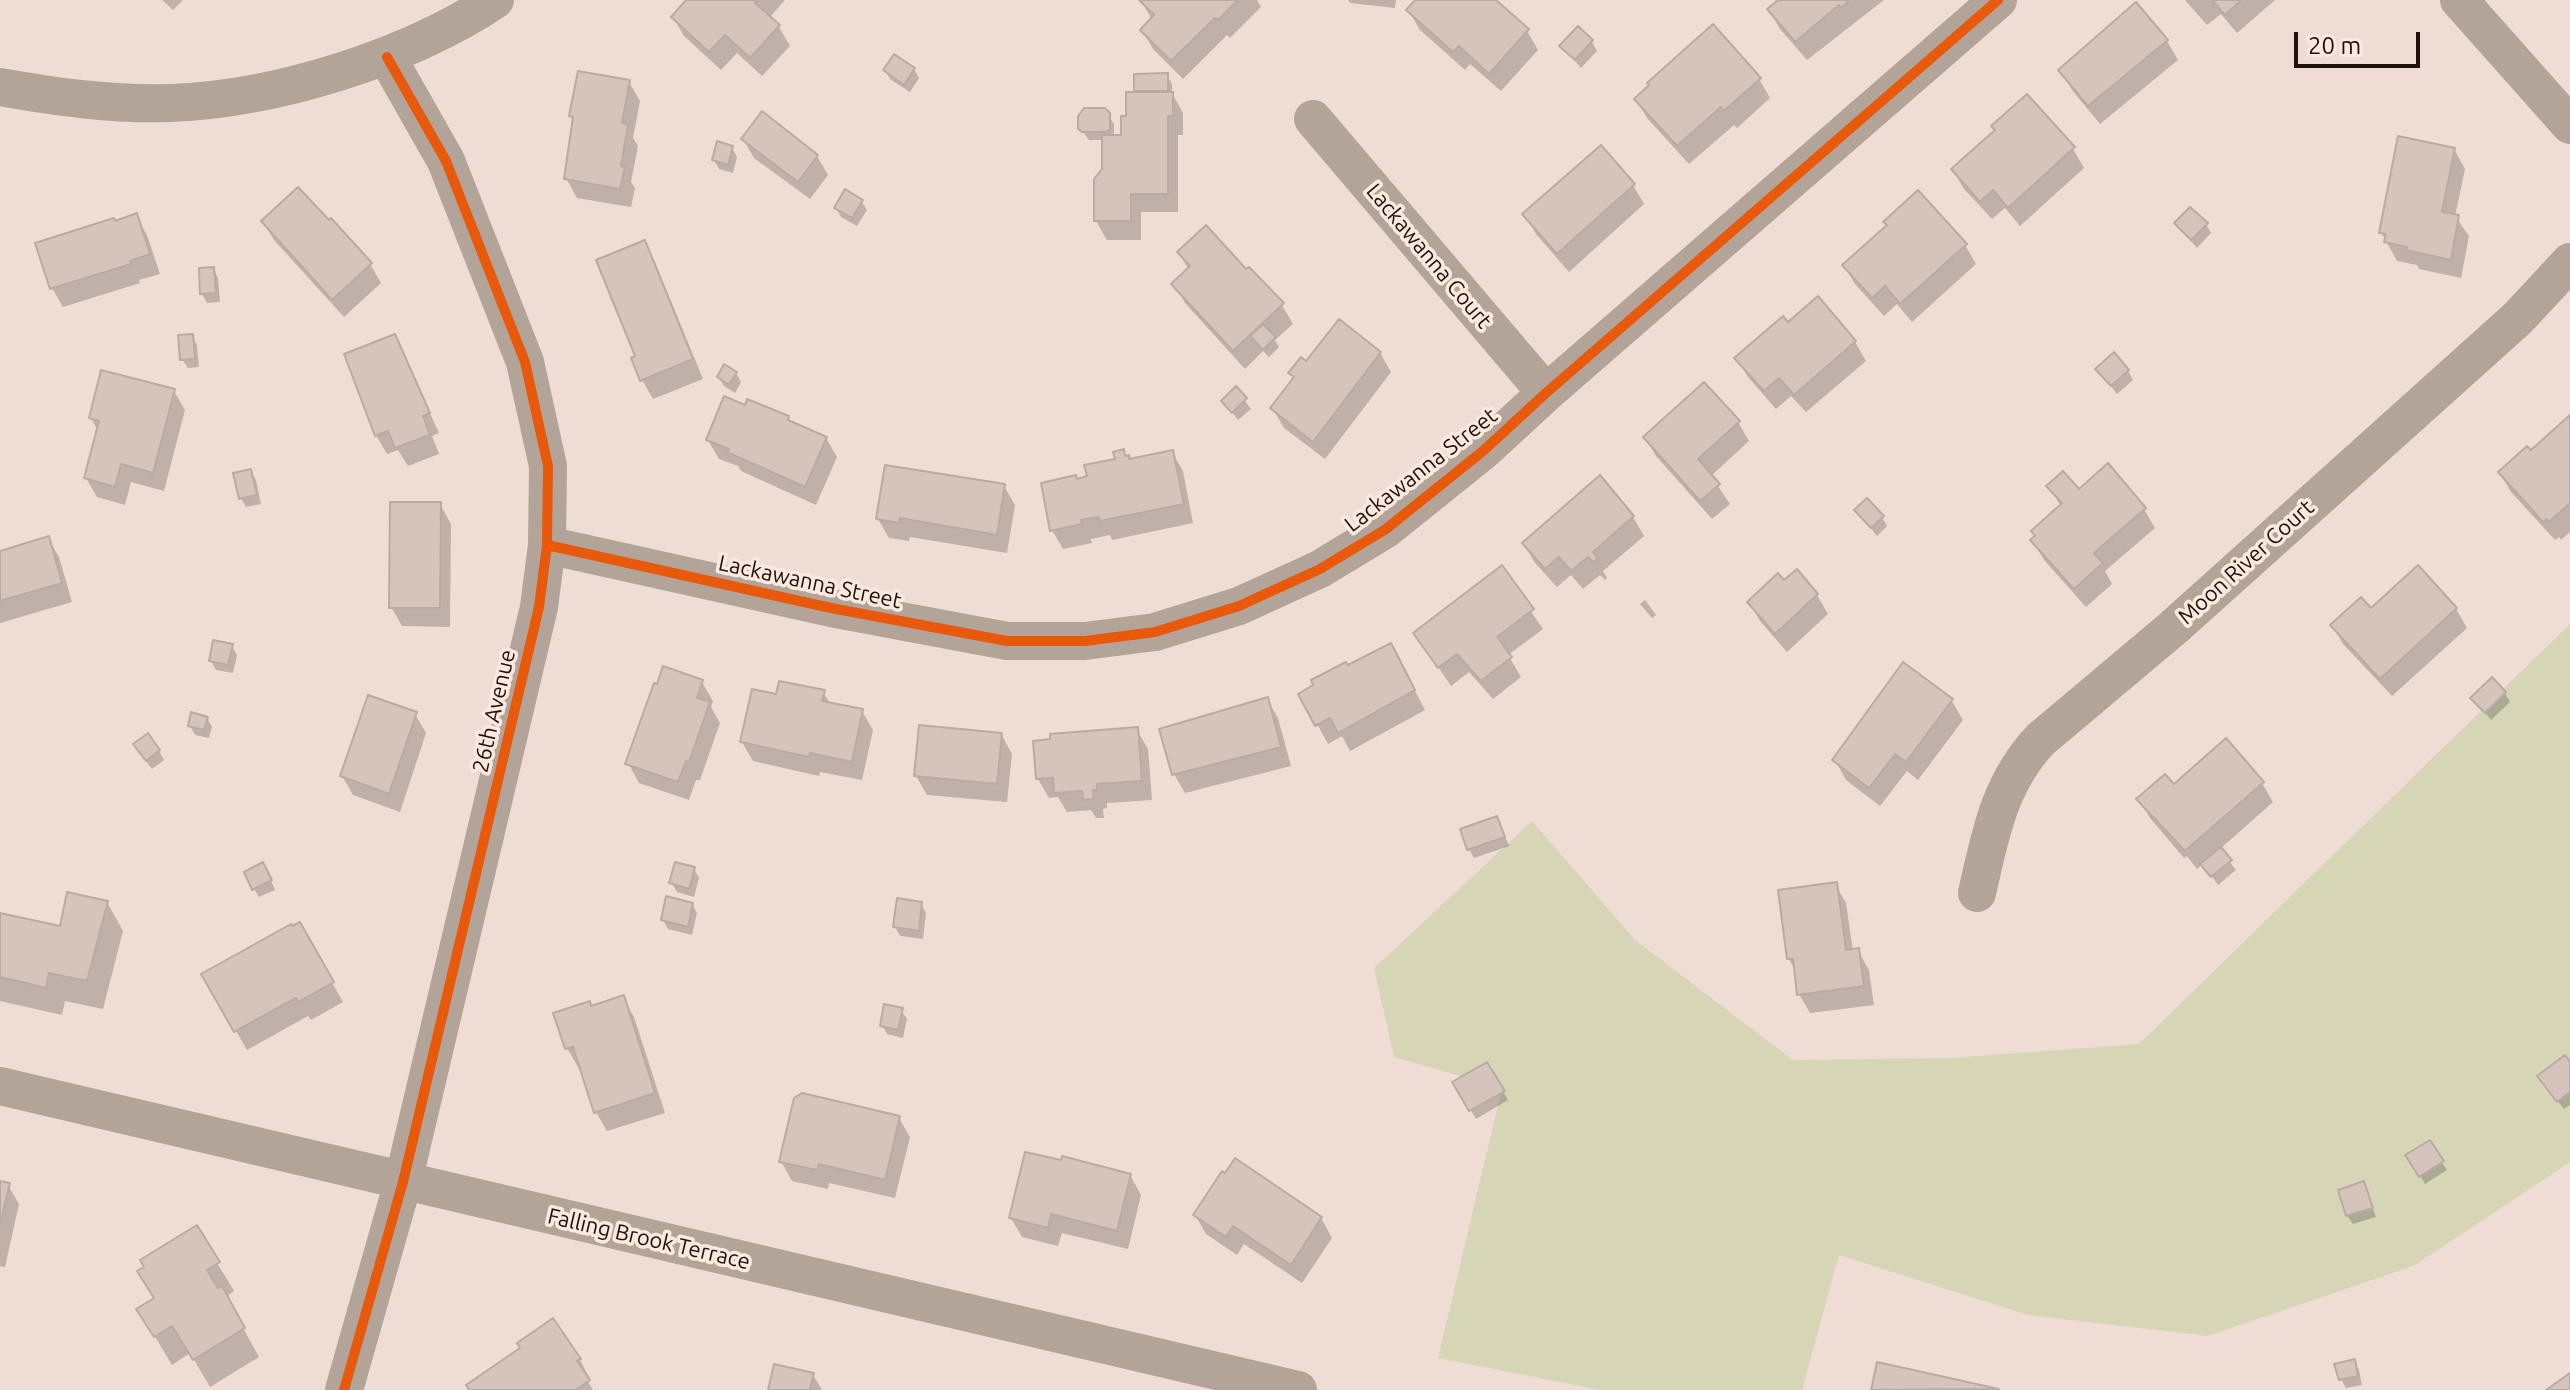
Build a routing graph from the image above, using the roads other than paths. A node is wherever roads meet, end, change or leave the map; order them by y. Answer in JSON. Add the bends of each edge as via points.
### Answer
{"nodes":[{"id":1,"x":495,"y":0,"type":"edge"},
{"id":2,"x":1998,"y":0,"type":"edge"},
{"id":3,"x":2459,"y":0,"type":"edge"},
{"id":4,"x":387,"y":57,"type":"junction"},
{"id":5,"x":0,"y":87,"type":"edge"},
{"id":6,"x":1313,"y":119,"type":"dead end"},
{"id":7,"x":2570,"y":125,"type":"edge"},
{"id":8,"x":2570,"y":262,"type":"edge"},
{"id":9,"x":1546,"y":393,"type":"junction"},
{"id":10,"x":547,"y":545,"type":"junction"},
{"id":11,"x":1977,"y":893,"type":"dead end"},
{"id":12,"x":0,"y":1086,"type":"edge"},
{"id":13,"x":403,"y":1182,"type":"junction"},
{"id":14,"x":344,"y":1390,"type":"edge"},
{"id":15,"x":1298,"y":1390,"type":"edge"}],
"edges":[{"from":1,"to":4,"type":"street"},
{"from":2,"to":9,"type":"street","name":"Lackawanna Street"},
{"from":3,"to":7,"type":"street"},
{"from":4,"to":5,"type":"street","via":[[247,93],[174,103],[59,98]]},
{"from":4,"to":10,"type":"street","name":"26th Avenue","via":[[446,161],[525,362],[548,466]]},
{"from":6,"to":9,"type":"street","name":"Lackawanna Court"},
{"from":8,"to":11,"type":"street","name":"Moon River Court","via":[[2506,329],[2023,758],[1991,830]]},
{"from":9,"to":10,"type":"street","name":"Lackawanna Street","via":[[1483,451],[1373,537],[1320,569],[1239,606],[1155,632],[1085,641],[1007,641]]},
{"from":10,"to":13,"type":"street","name":"26th Avenue","via":[[539,607]]},
{"from":12,"to":13,"type":"street","name":"Falling Brook Terrace"},
{"from":13,"to":14,"type":"street","name":"26th Avenue"},
{"from":13,"to":15,"type":"street","name":"Falling Brook Terrace"}]}
